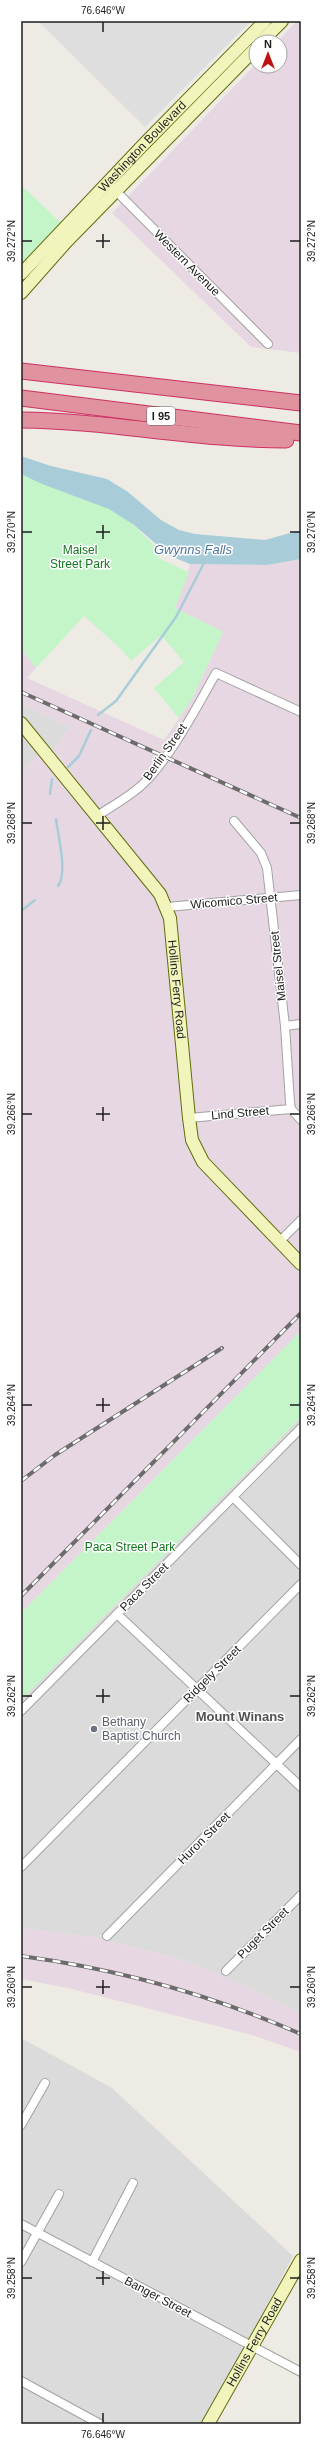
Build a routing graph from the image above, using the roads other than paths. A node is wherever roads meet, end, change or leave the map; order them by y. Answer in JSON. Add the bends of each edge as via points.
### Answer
{"nodes":[{"id":1,"x":265,"y":21,"type":"edge"},
{"id":2,"x":282,"y":21,"type":"edge"},
{"id":3,"x":270,"y":34,"type":"edge"},
{"id":4,"x":248,"y":56,"type":"edge"},
{"id":5,"x":107,"y":182,"type":"junction"},
{"id":6,"x":116,"y":191,"type":"junction"},
{"id":7,"x":21,"y":274,"type":"edge"},
{"id":8,"x":21,"y":293,"type":"edge"},
{"id":9,"x":268,"y":344,"type":"dead end"},
{"id":10,"x":21,"y":371,"type":"edge"},
{"id":11,"x":21,"y":398,"type":"edge"},
{"id":12,"x":301,"y":403,"type":"edge"},
{"id":13,"x":21,"y":420,"type":"edge"},
{"id":14,"x":301,"y":434,"type":"edge"},
{"id":15,"x":301,"y":440,"type":"edge"},
{"id":16,"x":301,"y":712,"type":"edge"},
{"id":17,"x":21,"y":723,"type":"edge"},
{"id":18,"x":97,"y":816,"type":"junction"},
{"id":19,"x":234,"y":820,"type":"dead end"},
{"id":20,"x":301,"y":895,"type":"edge"},
{"id":21,"x":271,"y":898,"type":"junction"},
{"id":22,"x":167,"y":907,"type":"junction"},
{"id":23,"x":301,"y":1024,"type":"edge"},
{"id":24,"x":284,"y":1026,"type":"junction"},
{"id":25,"x":291,"y":1109,"type":"junction"},
{"id":26,"x":189,"y":1118,"type":"junction"},
{"id":27,"x":301,"y":1120,"type":"edge"},
{"id":28,"x":301,"y":1220,"type":"edge"},
{"id":29,"x":279,"y":1242,"type":"junction"},
{"id":30,"x":301,"y":1264,"type":"edge"},
{"id":31,"x":301,"y":1428,"type":"edge"},
{"id":32,"x":233,"y":1497,"type":"junction"},
{"id":33,"x":301,"y":1565,"type":"edge"},
{"id":34,"x":301,"y":1584,"type":"edge"},
{"id":35,"x":117,"y":1614,"type":"junction"},
{"id":36,"x":196,"y":1690,"type":"junction"},
{"id":37,"x":21,"y":1711,"type":"edge"},
{"id":38,"x":301,"y":1739,"type":"edge"},
{"id":39,"x":277,"y":1764,"type":"junction"},
{"id":40,"x":301,"y":1787,"type":"edge"},
{"id":41,"x":21,"y":1867,"type":"edge"},
{"id":42,"x":301,"y":1896,"type":"edge"},
{"id":43,"x":107,"y":1936,"type":"dead end"},
{"id":44,"x":226,"y":1971,"type":"dead end"},
{"id":45,"x":45,"y":2083,"type":"dead end"},
{"id":46,"x":21,"y":2125,"type":"edge"},
{"id":47,"x":133,"y":2183,"type":"dead end"},
{"id":48,"x":59,"y":2194,"type":"dead end"},
{"id":49,"x":21,"y":2224,"type":"edge"},
{"id":50,"x":37,"y":2233,"type":"junction"},
{"id":51,"x":301,"y":2260,"type":"edge"},
{"id":52,"x":21,"y":2262,"type":"edge"},
{"id":53,"x":92,"y":2262,"type":"junction"},
{"id":54,"x":252,"y":2347,"type":"junction"},
{"id":55,"x":301,"y":2372,"type":"edge"},
{"id":56,"x":21,"y":2381,"type":"edge"},
{"id":57,"x":100,"y":2424,"type":"edge"},
{"id":58,"x":208,"y":2424,"type":"edge"}],
"edges":[{"from":1,"to":5,"type":"street","name":"Washington Boulevard"},
{"from":2,"to":3,"type":"street"},
{"from":4,"to":6,"type":"street","name":"Washington Boulevard"},
{"from":5,"to":6,"type":"street","name":"Western Avenue"},
{"from":5,"to":7,"type":"street","name":"Washington Boulevard"},
{"from":6,"to":8,"type":"street","name":"Washington Boulevard"},
{"from":6,"to":9,"type":"street","name":"Western Avenue"},
{"from":10,"to":12,"type":"highway"},
{"from":11,"to":14,"type":"highway","number":"I 95"},
{"from":13,"to":15,"type":"highway","via":[[79,422],[254,440]]},
{"from":16,"to":18,"type":"street","name":"Berlin Street","via":[[216,673],[152,774],[134,791]]},
{"from":17,"to":18,"type":"street","name":"Hollins Ferry Road"},
{"from":18,"to":22,"type":"street","name":"Hollins Ferry Road","via":[[160,894]]},
{"from":19,"to":21,"type":"street","name":"Maisel Street","via":[[266,861]]},
{"from":20,"to":21,"type":"street","name":"Wicomico Street"},
{"from":21,"to":22,"type":"street","name":"Wicomico Street"},
{"from":21,"to":24,"type":"street","name":"Maisel Street"},
{"from":22,"to":26,"type":"street","name":"Hollins Ferry Road"},
{"from":23,"to":24,"type":"street"},
{"from":24,"to":25,"type":"street","name":"Maisel Street"},
{"from":25,"to":26,"type":"street","name":"Lind Street"},
{"from":25,"to":27,"type":"street"},
{"from":26,"to":29,"type":"street","name":"Hollins Ferry Road","via":[[192,1140],[203,1162]]},
{"from":28,"to":29,"type":"street"},
{"from":29,"to":30,"type":"street","name":"Hollins Ferry Road"},
{"from":31,"to":32,"type":"street","name":"Paca Street"},
{"from":32,"to":33,"type":"street"},
{"from":32,"to":35,"type":"street","name":"Paca Street"},
{"from":34,"to":36,"type":"street","name":"Ridgely Street"},
{"from":35,"to":36,"type":"street"},
{"from":35,"to":37,"type":"street","name":"Paca Street"},
{"from":36,"to":39,"type":"street"},
{"from":36,"to":41,"type":"street","name":"Ridgely Street"},
{"from":38,"to":39,"type":"street","name":"Huron Street"},
{"from":39,"to":40,"type":"street"},
{"from":39,"to":43,"type":"street","name":"Huron Street"},
{"from":42,"to":44,"type":"street","name":"Puget Street"},
{"from":45,"to":46,"type":"street"},
{"from":47,"to":53,"type":"street"},
{"from":48,"to":50,"type":"street"},
{"from":49,"to":50,"type":"street","name":"Banger Street"},
{"from":50,"to":52,"type":"street"},
{"from":50,"to":53,"type":"street","name":"Banger Street"},
{"from":51,"to":54,"type":"street","name":"Hollins Ferry Road"},
{"from":53,"to":54,"type":"street","name":"Banger Street"},
{"from":54,"to":55,"type":"street","name":"Banger Street"},
{"from":54,"to":58,"type":"street","name":"Hollins Ferry Road"},
{"from":56,"to":57,"type":"street"}]}
